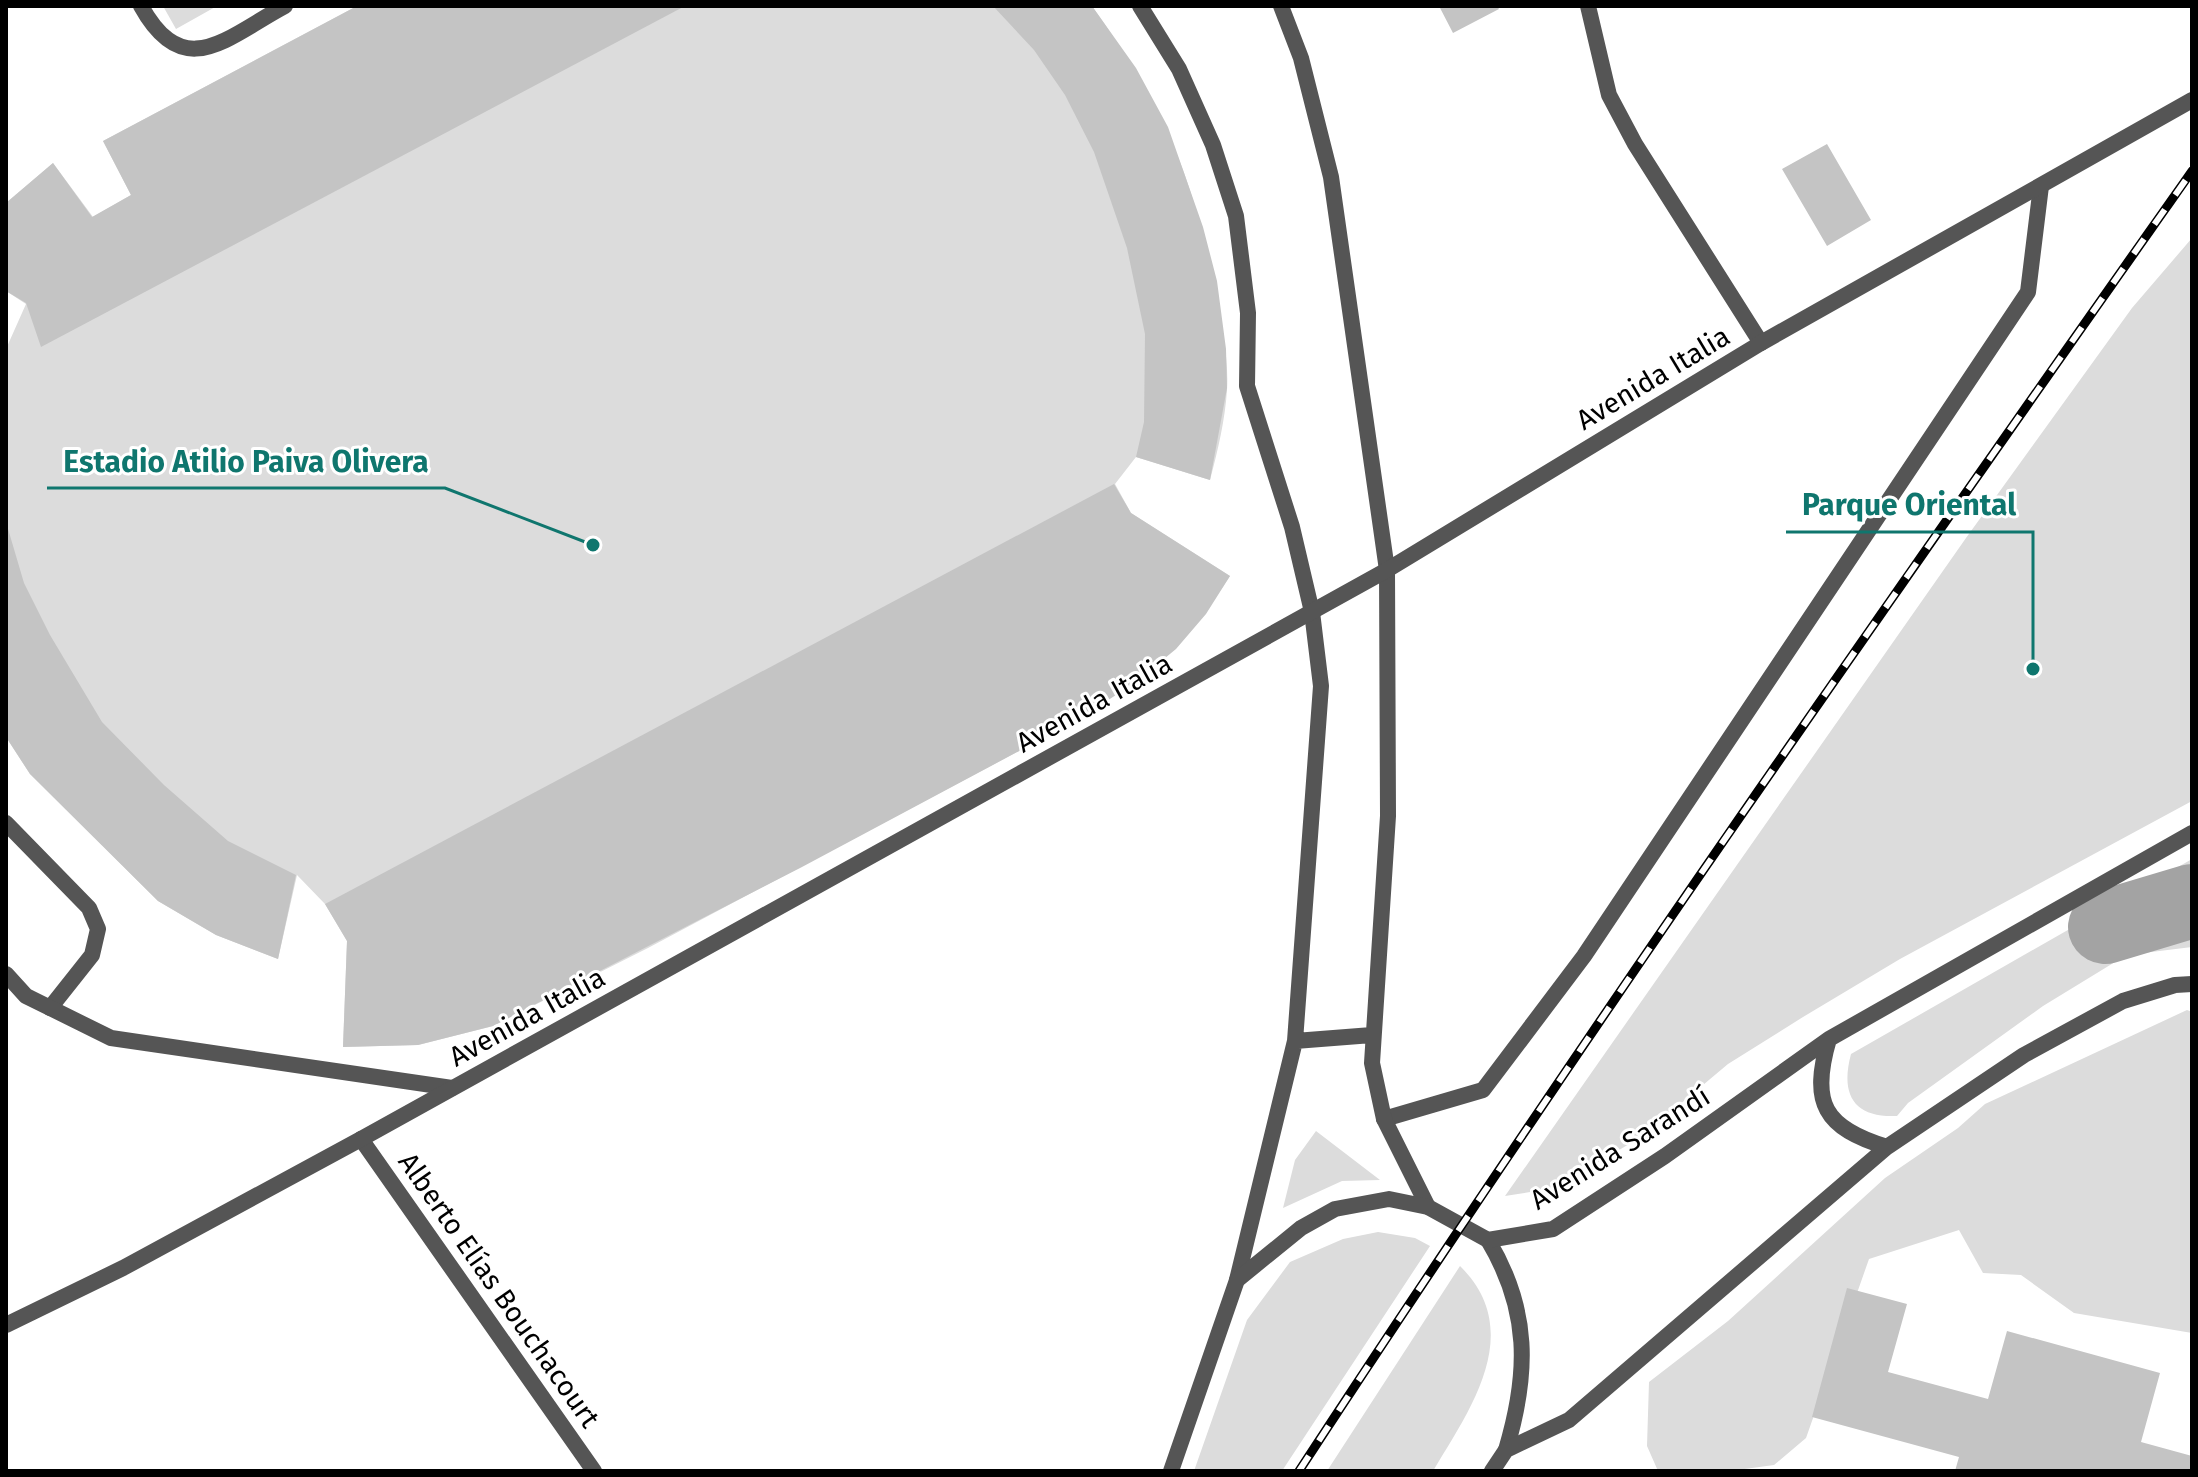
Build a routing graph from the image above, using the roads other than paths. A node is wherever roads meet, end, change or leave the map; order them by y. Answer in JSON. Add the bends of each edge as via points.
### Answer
{"nodes":[{"id":1,"x":141,"y":6,"type":"edge"},
{"id":2,"x":285,"y":6,"type":"edge"},
{"id":3,"x":1140,"y":6,"type":"edge"},
{"id":4,"x":1281,"y":6,"type":"edge"},
{"id":5,"x":1588,"y":6,"type":"edge"},
{"id":6,"x":2192,"y":100,"type":"edge"},
{"id":7,"x":2041,"y":186,"type":"junction"},
{"id":8,"x":1761,"y":343,"type":"junction"},
{"id":9,"x":1387,"y":570,"type":"junction"},
{"id":10,"x":1312,"y":612,"type":"junction"},
{"id":11,"x":6,"y":823,"type":"edge"},
{"id":12,"x":2192,"y":833,"type":"edge"},
{"id":13,"x":6,"y":974,"type":"edge"},
{"id":14,"x":2192,"y":984,"type":"edge"},
{"id":15,"x":50,"y":1008,"type":"junction"},
{"id":16,"x":1372,"y":1035,"type":"junction"},
{"id":17,"x":1829,"y":1039,"type":"junction"},
{"id":18,"x":1295,"y":1041,"type":"junction"},
{"id":19,"x":452,"y":1088,"type":"junction"},
{"id":20,"x":1384,"y":1119,"type":"junction"},
{"id":21,"x":361,"y":1139,"type":"junction"},
{"id":22,"x":1887,"y":1147,"type":"junction"},
{"id":23,"x":1428,"y":1207,"type":"junction"},
{"id":24,"x":1488,"y":1240,"type":"junction"},
{"id":25,"x":1237,"y":1280,"type":"junction"},
{"id":26,"x":6,"y":1325,"type":"edge"},
{"id":27,"x":1506,"y":1450,"type":"junction"},
{"id":28,"x":594,"y":1471,"type":"edge"},
{"id":29,"x":1171,"y":1471,"type":"edge"},
{"id":30,"x":1492,"y":1471,"type":"edge"}],
"edges":[{"from":1,"to":2,"type":"street","via":[[169,43],[183,50],[203,50]]},
{"from":3,"to":10,"type":"street","via":[[1185,82],[1236,216],[1248,313],[1247,386],[1292,527]]},
{"from":4,"to":9,"type":"street","via":[[1301,58],[1331,177]]},
{"from":5,"to":8,"type":"street","via":[[1609,95]]},
{"from":6,"to":7,"type":"street","name":"Avenida Italia"},
{"from":7,"to":8,"type":"street","name":"Avenida Italia"},
{"from":7,"to":20,"type":"street","via":[[2028,292],[1584,956],[1483,1090]]},
{"from":8,"to":9,"type":"street","name":"Avenida Italia"},
{"from":9,"to":10,"type":"street","name":"Avenida Italia"},
{"from":9,"to":16,"type":"street","via":[[1388,816]]},
{"from":10,"to":18,"type":"street","via":[[1321,686]]},
{"from":10,"to":19,"type":"street","name":"Avenida Italia"},
{"from":11,"to":15,"type":"street","via":[[89,908],[98,929],[92,955]]},
{"from":12,"to":17,"type":"street","name":"Avenida Sarandí"},
{"from":13,"to":15,"type":"street","via":[[26,996]]},
{"from":14,"to":22,"type":"street","via":[[2123,1001],[2024,1055]]},
{"from":15,"to":19,"type":"street","via":[[111,1038]]},
{"from":16,"to":18,"type":"street"},
{"from":16,"to":20,"type":"street"},
{"from":17,"to":22,"type":"street","via":[[1818,1074],[1826,1110],[1852,1136]]},
{"from":17,"to":24,"type":"street","name":"Avenida Sarandí","via":[[1553,1229]]},
{"from":18,"to":25,"type":"street"},
{"from":19,"to":21,"type":"street","name":"Avenida Italia"},
{"from":20,"to":23,"type":"street"},
{"from":21,"to":26,"type":"street","name":"Avenida Italia"},
{"from":21,"to":28,"type":"street","name":"Alberto Elías Bouchacourt"},
{"from":22,"to":27,"type":"street","via":[[1569,1420]]},
{"from":23,"to":24,"type":"street"},
{"from":23,"to":25,"type":"street","via":[[1389,1199],[1335,1209],[1301,1228]]},
{"from":24,"to":27,"type":"street","via":[[1507,1272],[1521,1323],[1521,1385]]},
{"from":25,"to":29,"type":"street"},
{"from":27,"to":30,"type":"street"}]}
